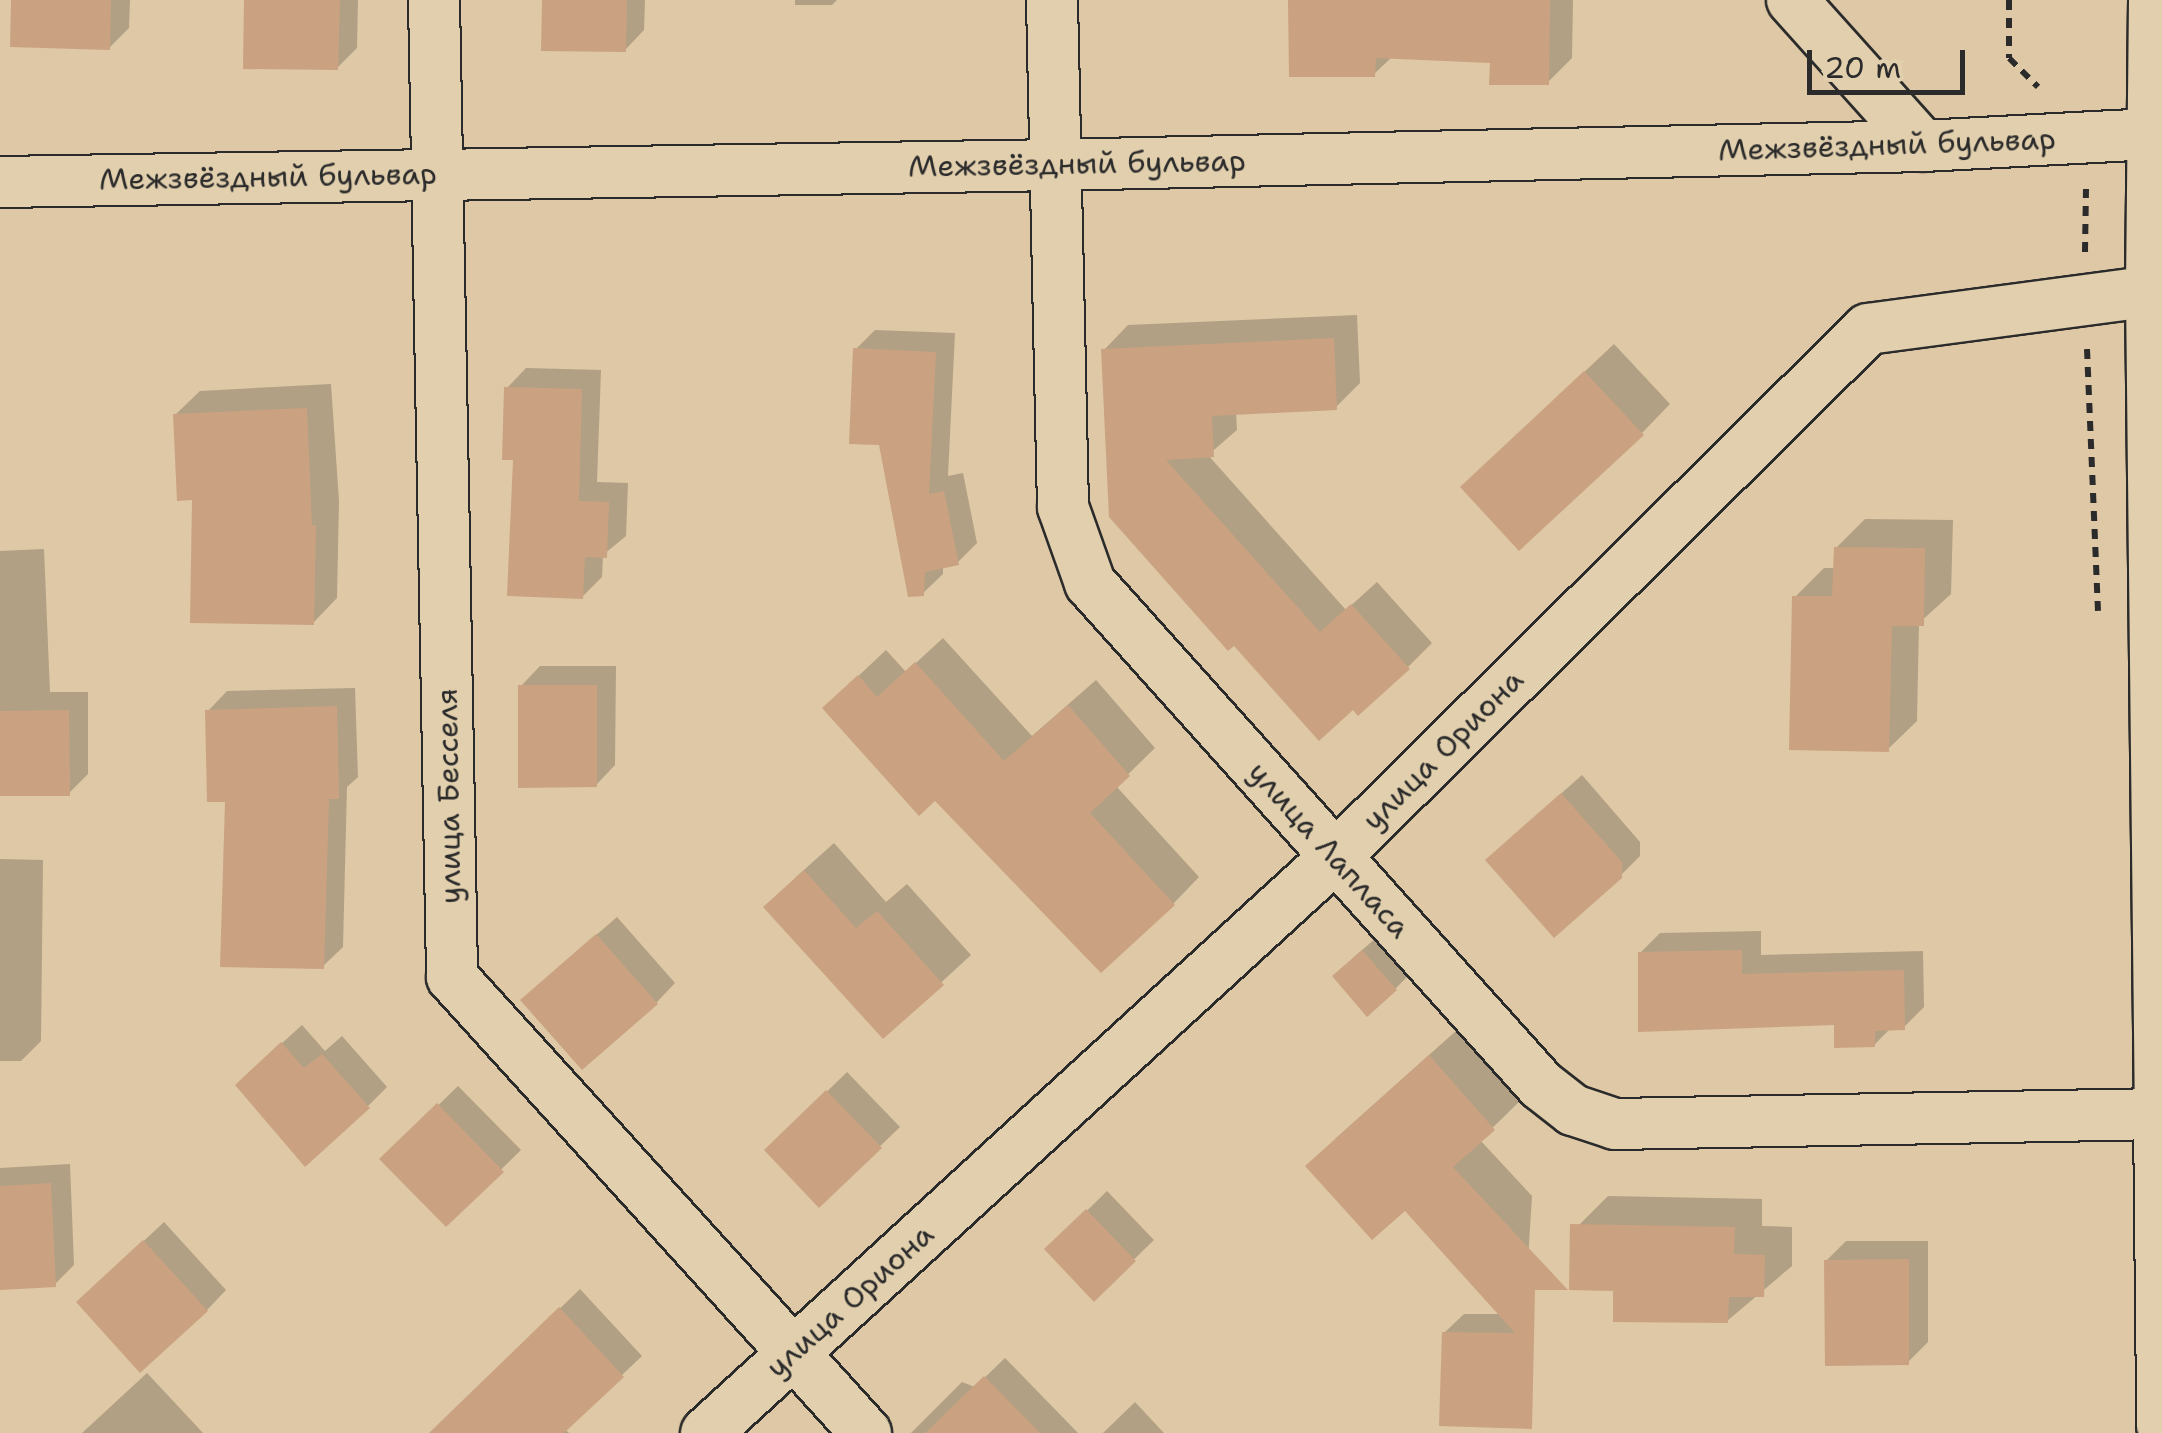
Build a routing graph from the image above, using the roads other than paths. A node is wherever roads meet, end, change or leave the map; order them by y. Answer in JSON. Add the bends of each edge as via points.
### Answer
{"nodes":[{"id":1,"x":434,"y":0,"type":"edge"},
{"id":2,"x":1052,"y":0,"type":"edge"},
{"id":3,"x":1792,"y":0,"type":"edge"},
{"id":4,"x":2156,"y":0,"type":"edge"},
{"id":5,"x":2154,"y":134,"type":"junction"},
{"id":6,"x":1923,"y":146,"type":"junction"},
{"id":7,"x":1053,"y":165,"type":"junction"},
{"id":8,"x":438,"y":174,"type":"junction"},
{"id":9,"x":0,"y":182,"type":"edge"},
{"id":10,"x":2152,"y":291,"type":"junction"},
{"id":11,"x":1335,"y":856,"type":"junction"},
{"id":12,"x":2161,"y":1121,"type":"edge"},
{"id":13,"x":793,"y":1353,"type":"junction"},
{"id":14,"x":2162,"y":1426,"type":"edge"},
{"id":15,"x":706,"y":1433,"type":"edge"},
{"id":16,"x":866,"y":1433,"type":"edge"}],
"edges":[{"from":1,"to":8,"type":"street","name":"улица Бесселя"},
{"from":2,"to":7,"type":"street","name":"улица Лапласа"},
{"from":3,"to":6,"type":"street"},
{"from":4,"to":5,"type":"main road"},
{"from":5,"to":6,"type":"street","name":"Межзвёздный бульвар"},
{"from":5,"to":10,"type":"main road"},
{"from":6,"to":7,"type":"street","name":"Межзвёздный бульвар"},
{"from":7,"to":8,"type":"street","name":"Межзвёздный бульвар"},
{"from":7,"to":11,"type":"street","name":"улица Лапласа","via":[[1063,507],[1090,583]]},
{"from":8,"to":9,"type":"street","name":"Межзвёздный бульвар"},
{"from":8,"to":13,"type":"street","name":"улица Бесселя","via":[[452,977]]},
{"from":10,"to":11,"type":"street","name":"улица Ориона","via":[[1868,329]]},
{"from":10,"to":12,"type":"main road"},
{"from":11,"to":12,"type":"street","name":"улица Лапласа","via":[[1541,1085],[1573,1110],[1615,1124]]},
{"from":11,"to":13,"type":"street","name":"улица Ориона"},
{"from":12,"to":14,"type":"street"},
{"from":13,"to":15,"type":"street","name":"улица Ориона"},
{"from":13,"to":16,"type":"street","name":"улица Бесселя"}]}
